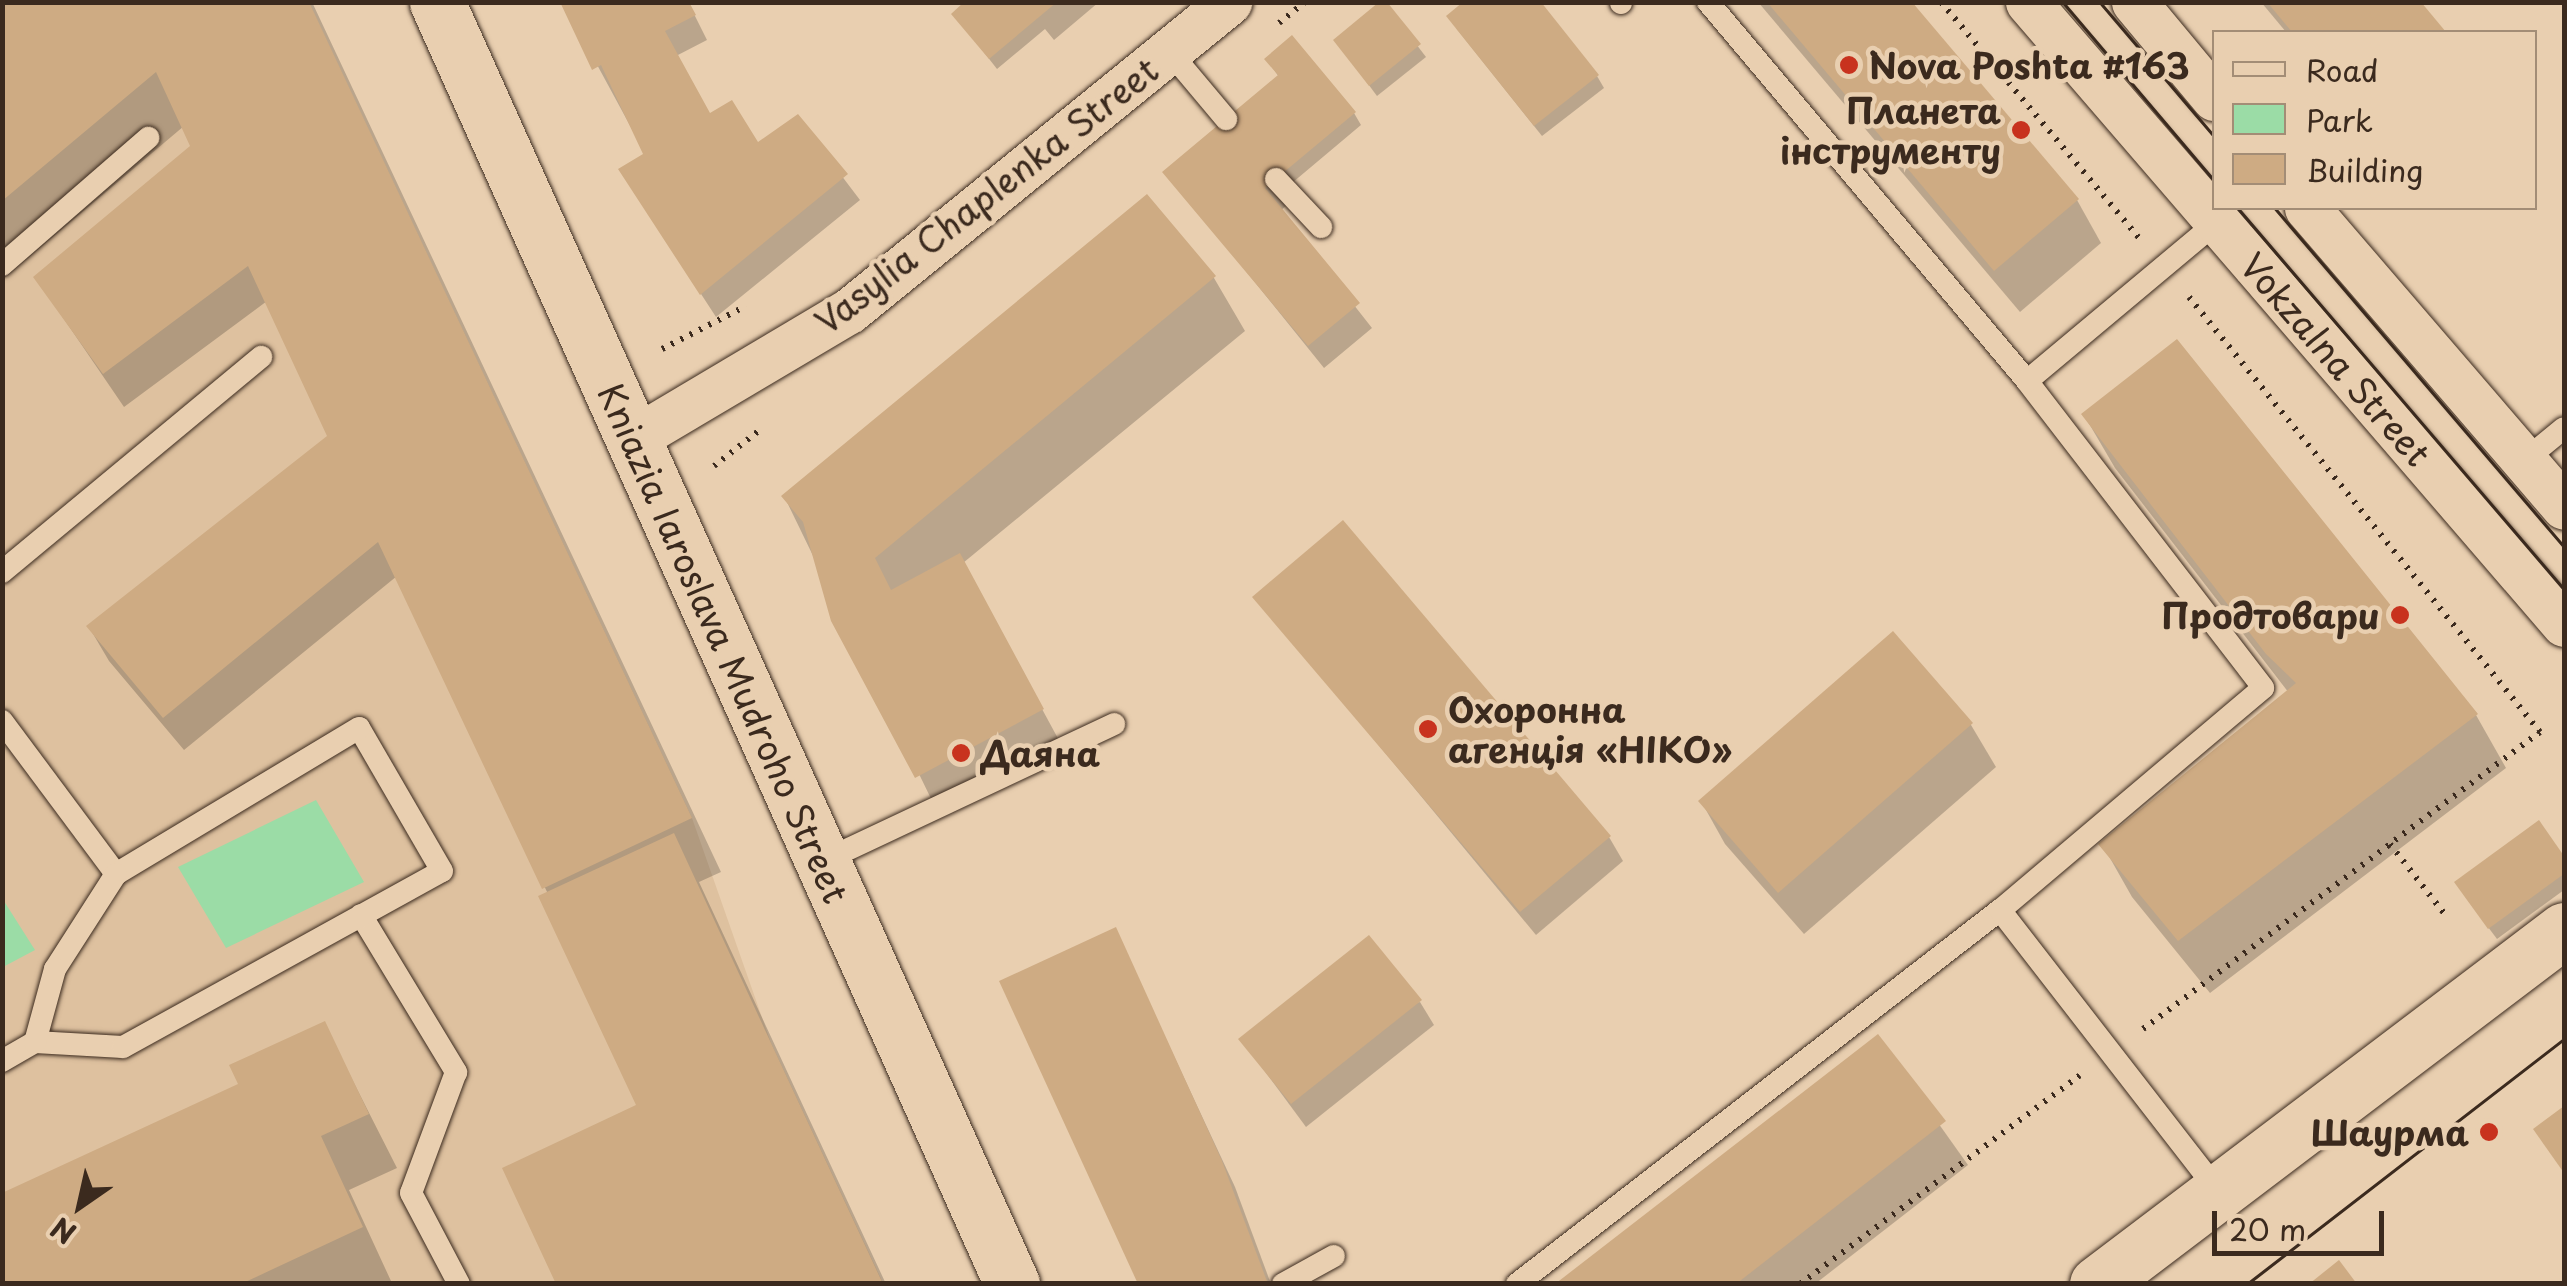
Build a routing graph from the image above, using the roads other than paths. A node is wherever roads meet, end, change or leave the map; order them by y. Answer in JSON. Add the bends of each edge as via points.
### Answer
{"nodes":[{"id":1,"x":436,"y":2,"type":"edge"},
{"id":2,"x":1229,"y":2,"type":"edge"},
{"id":3,"x":1708,"y":2,"type":"edge"},
{"id":4,"x":2028,"y":2,"type":"edge"},
{"id":5,"x":2134,"y":2,"type":"edge"},
{"id":6,"x":1169,"y":51,"type":"junction"},
{"id":7,"x":2212,"y":96,"type":"edge"},
{"id":8,"x":1226,"y":119,"type":"dead end"},
{"id":9,"x":148,"y":138,"type":"dead end"},
{"id":10,"x":1276,"y":178,"type":"dead end"},
{"id":11,"x":2212,"y":200,"type":"edge"},
{"id":12,"x":2309,"y":210,"type":"edge"},
{"id":13,"x":2226,"y":215,"type":"edge"},
{"id":14,"x":1321,"y":228,"type":"dead end"},
{"id":15,"x":2,"y":265,"type":"edge"},
{"id":16,"x":261,"y":357,"type":"dead end"},
{"id":17,"x":2028,"y":381,"type":"junction"},
{"id":18,"x":2564,"y":428,"type":"edge"},
{"id":19,"x":633,"y":439,"type":"junction"},
{"id":20,"x":2525,"y":460,"type":"junction"},
{"id":21,"x":2564,"y":506,"type":"edge"},
{"id":22,"x":2,"y":572,"type":"edge"},
{"id":23,"x":2564,"y":624,"type":"edge"},
{"id":24,"x":2,"y":722,"type":"edge"},
{"id":25,"x":1114,"y":724,"type":"dead end"},
{"id":26,"x":820,"y":862,"type":"junction"},
{"id":27,"x":116,"y":874,"type":"junction"},
{"id":28,"x":2000,"y":910,"type":"junction"},
{"id":29,"x":362,"y":915,"type":"junction"},
{"id":30,"x":2564,"y":930,"type":"edge"},
{"id":31,"x":35,"y":1042,"type":"junction"},
{"id":32,"x":2,"y":1062,"type":"edge"},
{"id":33,"x":2219,"y":1192,"type":"junction"},
{"id":34,"x":1334,"y":1256,"type":"dead end"},
{"id":35,"x":460,"y":1284,"type":"edge"},
{"id":36,"x":1012,"y":1284,"type":"edge"},
{"id":37,"x":1283,"y":1284,"type":"edge"},
{"id":38,"x":1517,"y":1284,"type":"edge"},
{"id":39,"x":2097,"y":1284,"type":"edge"}],
"edges":[{"from":1,"to":19,"type":"main road","name":"Kniazia Iaroslava Mudroho Street"},
{"from":2,"to":6,"type":"street","name":"Vasylia Chaplenka Street"},
{"from":3,"to":17,"type":"lane"},
{"from":4,"to":11,"type":"street","name":"Vokzalna Street"},
{"from":5,"to":7,"type":"street"},
{"from":6,"to":8,"type":"lane"},
{"from":6,"to":19,"type":"street","name":"Vasylia Chaplenka Street","via":[[849,311]]},
{"from":9,"to":15,"type":"lane"},
{"from":10,"to":14,"type":"lane"},
{"from":12,"to":20,"type":"street"},
{"from":13,"to":17,"type":"lane"},
{"from":13,"to":23,"type":"street","name":"Vokzalna Street"},
{"from":16,"to":22,"type":"lane"},
{"from":17,"to":28,"type":"lane","via":[[2263,688]]},
{"from":18,"to":20,"type":"lane"},
{"from":19,"to":26,"type":"main road","name":"Kniazia Iaroslava Mudroho Street"},
{"from":20,"to":21,"type":"street"},
{"from":24,"to":27,"type":"lane"},
{"from":25,"to":26,"type":"lane"},
{"from":26,"to":36,"type":"main road","name":"Kniazia Iaroslava Mudroho Street"},
{"from":27,"to":29,"type":"lane","via":[[359,728],[442,871]]},
{"from":27,"to":31,"type":"lane","via":[[55,969]]},
{"from":28,"to":33,"type":"lane"},
{"from":28,"to":38,"type":"lane"},
{"from":29,"to":31,"type":"lane","via":[[123,1047]]},
{"from":29,"to":35,"type":"lane","via":[[456,1072],[411,1192]]},
{"from":30,"to":33,"type":"main road"},
{"from":31,"to":32,"type":"lane"},
{"from":33,"to":39,"type":"main road"},
{"from":34,"to":37,"type":"lane"}]}
